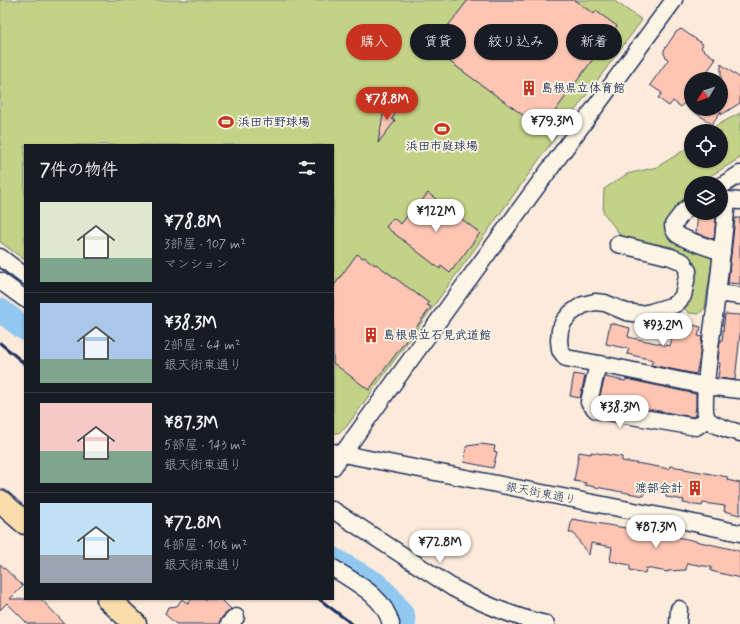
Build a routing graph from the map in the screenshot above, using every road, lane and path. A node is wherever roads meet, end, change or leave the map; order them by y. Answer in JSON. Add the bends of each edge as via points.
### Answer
{"nodes":[{"id":1,"x":674,"y":0,"type":"edge"},
{"id":2,"x":732,"y":188,"type":"edge"},
{"id":3,"x":684,"y":211,"type":"edge"},
{"id":4,"x":618,"y":244,"type":"dead end"},
{"id":5,"x":722,"y":252,"type":"junction"},
{"id":6,"x":0,"y":257,"type":"edge"},
{"id":7,"x":24,"y":275,"type":"edge"},
{"id":8,"x":0,"y":281,"type":"edge"},
{"id":9,"x":717,"y":293,"type":"junction"},
{"id":10,"x":740,"y":296,"type":"edge"},
{"id":11,"x":24,"y":298,"type":"edge"},
{"id":12,"x":598,"y":364,"type":"junction"},
{"id":13,"x":706,"y":386,"type":"junction"},
{"id":14,"x":740,"y":390,"type":"edge"},
{"id":15,"x":707,"y":419,"type":"junction"},
{"id":16,"x":740,"y":433,"type":"edge"},
{"id":17,"x":338,"y":453,"type":"edge"},
{"id":18,"x":334,"y":464,"type":"edge"},
{"id":19,"x":0,"y":501,"type":"edge"},
{"id":20,"x":334,"y":511,"type":"edge"},
{"id":21,"x":24,"y":522,"type":"edge"},
{"id":22,"x":740,"y":534,"type":"edge"},
{"id":23,"x":334,"y":569,"type":"edge"},
{"id":24,"x":109,"y":600,"type":"edge"},
{"id":25,"x":135,"y":624,"type":"edge"},
{"id":26,"x":391,"y":624,"type":"edge"},
{"id":27,"x":546,"y":624,"type":"edge"}],
"edges":[{"from":1,"to":17,"type":"street"},
{"from":2,"to":5,"type":"street"},
{"from":3,"to":5,"type":"street","via":[[673,225],[677,234]]},
{"from":4,"to":12,"type":"street","via":[[671,257],[683,262],[688,270],[683,296],[671,306],[640,314],[596,302],[583,305],[567,317],[560,330],[560,350],[566,358]]},
{"from":5,"to":9,"type":"street"},
{"from":6,"to":7,"type":"street"},
{"from":8,"to":11,"type":"street"},
{"from":9,"to":10,"type":"street"},
{"from":9,"to":13,"type":"street"},
{"from":12,"to":13,"type":"street"},
{"from":12,"to":15,"type":"street","via":[[589,402],[596,410],[696,427]]},
{"from":13,"to":14,"type":"street"},
{"from":13,"to":15,"type":"street"},
{"from":15,"to":16,"type":"street","via":[[718,426]]},
{"from":17,"to":18,"type":"street"},
{"from":17,"to":22,"type":"street","name":"銀天街東通り"},
{"from":19,"to":21,"type":"highway"},
{"from":20,"to":27,"type":"street","via":[[453,588],[495,609]]},
{"from":23,"to":26,"type":"street","via":[[377,599]]},
{"from":24,"to":25,"type":"highway"}]}
